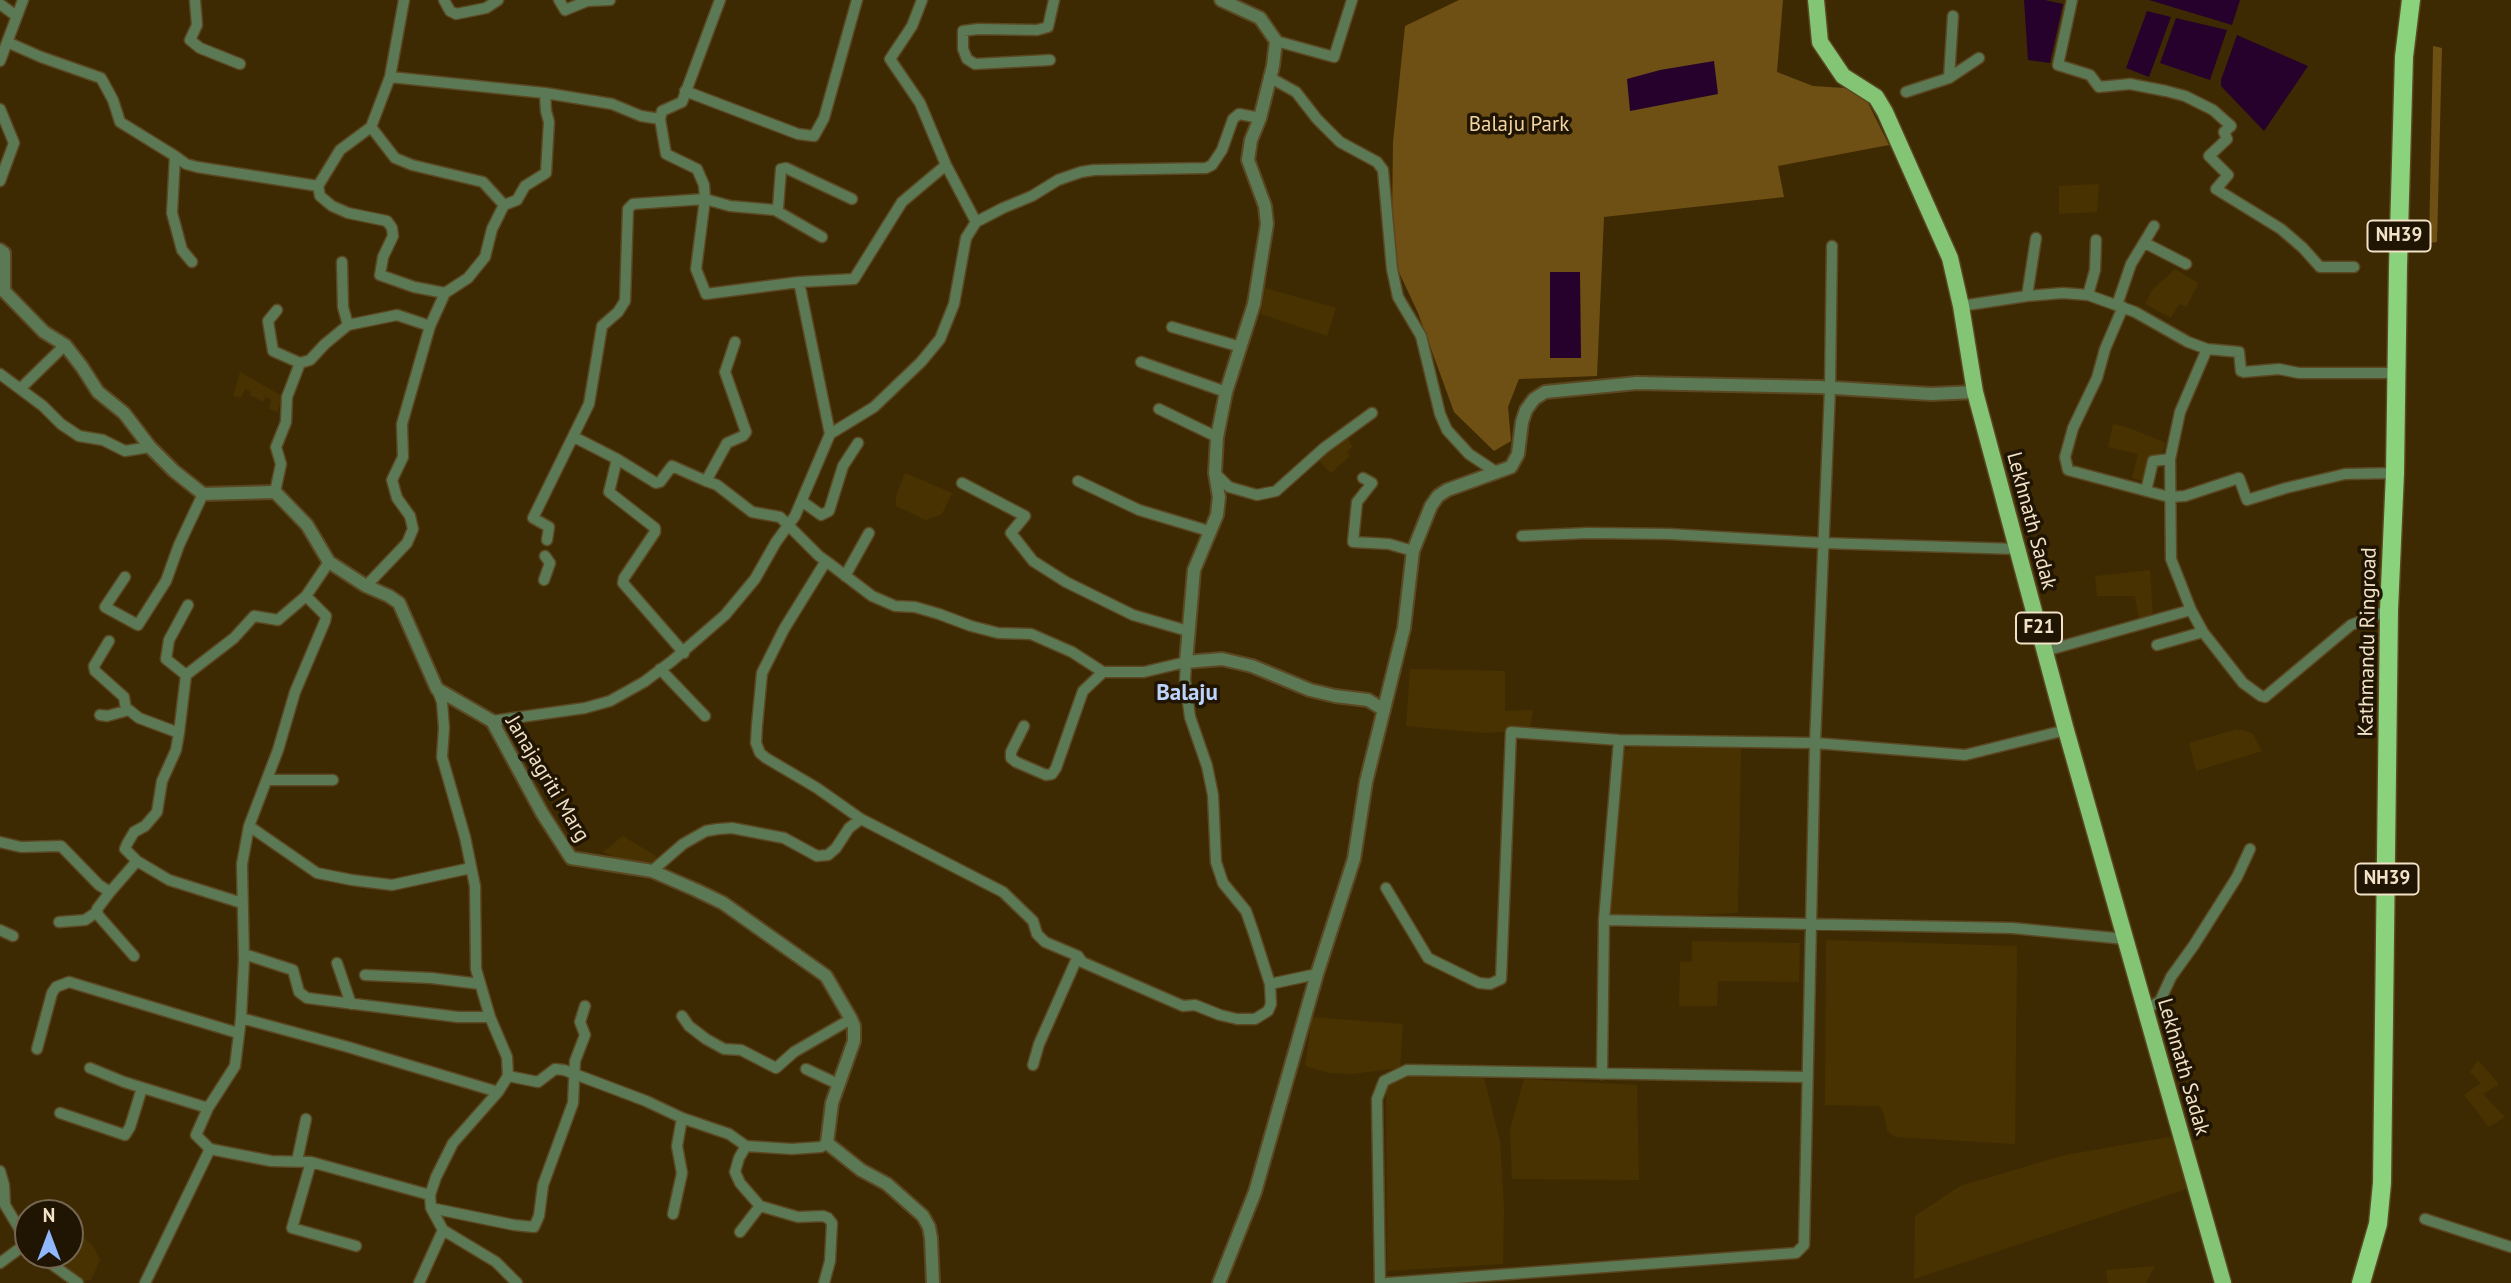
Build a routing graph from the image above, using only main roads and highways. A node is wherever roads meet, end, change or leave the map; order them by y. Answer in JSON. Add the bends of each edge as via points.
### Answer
{"nodes":[{"id":1,"x":1816,"y":0,"type":"edge"},
{"id":2,"x":2411,"y":0,"type":"edge"},
{"id":3,"x":2223,"y":1283,"type":"edge"},
{"id":4,"x":2361,"y":1283,"type":"edge"}],
"edges":[{"from":1,"to":3,"type":"main road","name":"Lekhnath Sadak","number":"F21","via":[[1821,42],[1843,76],[1876,97],[1885,112],[1950,258],[1975,392]]},
{"from":2,"to":4,"type":"highway","name":"Kathmandu Ringroad","number":"NH39","via":[[2404,57],[2389,610],[2382,1183],[2378,1224]]}]}
